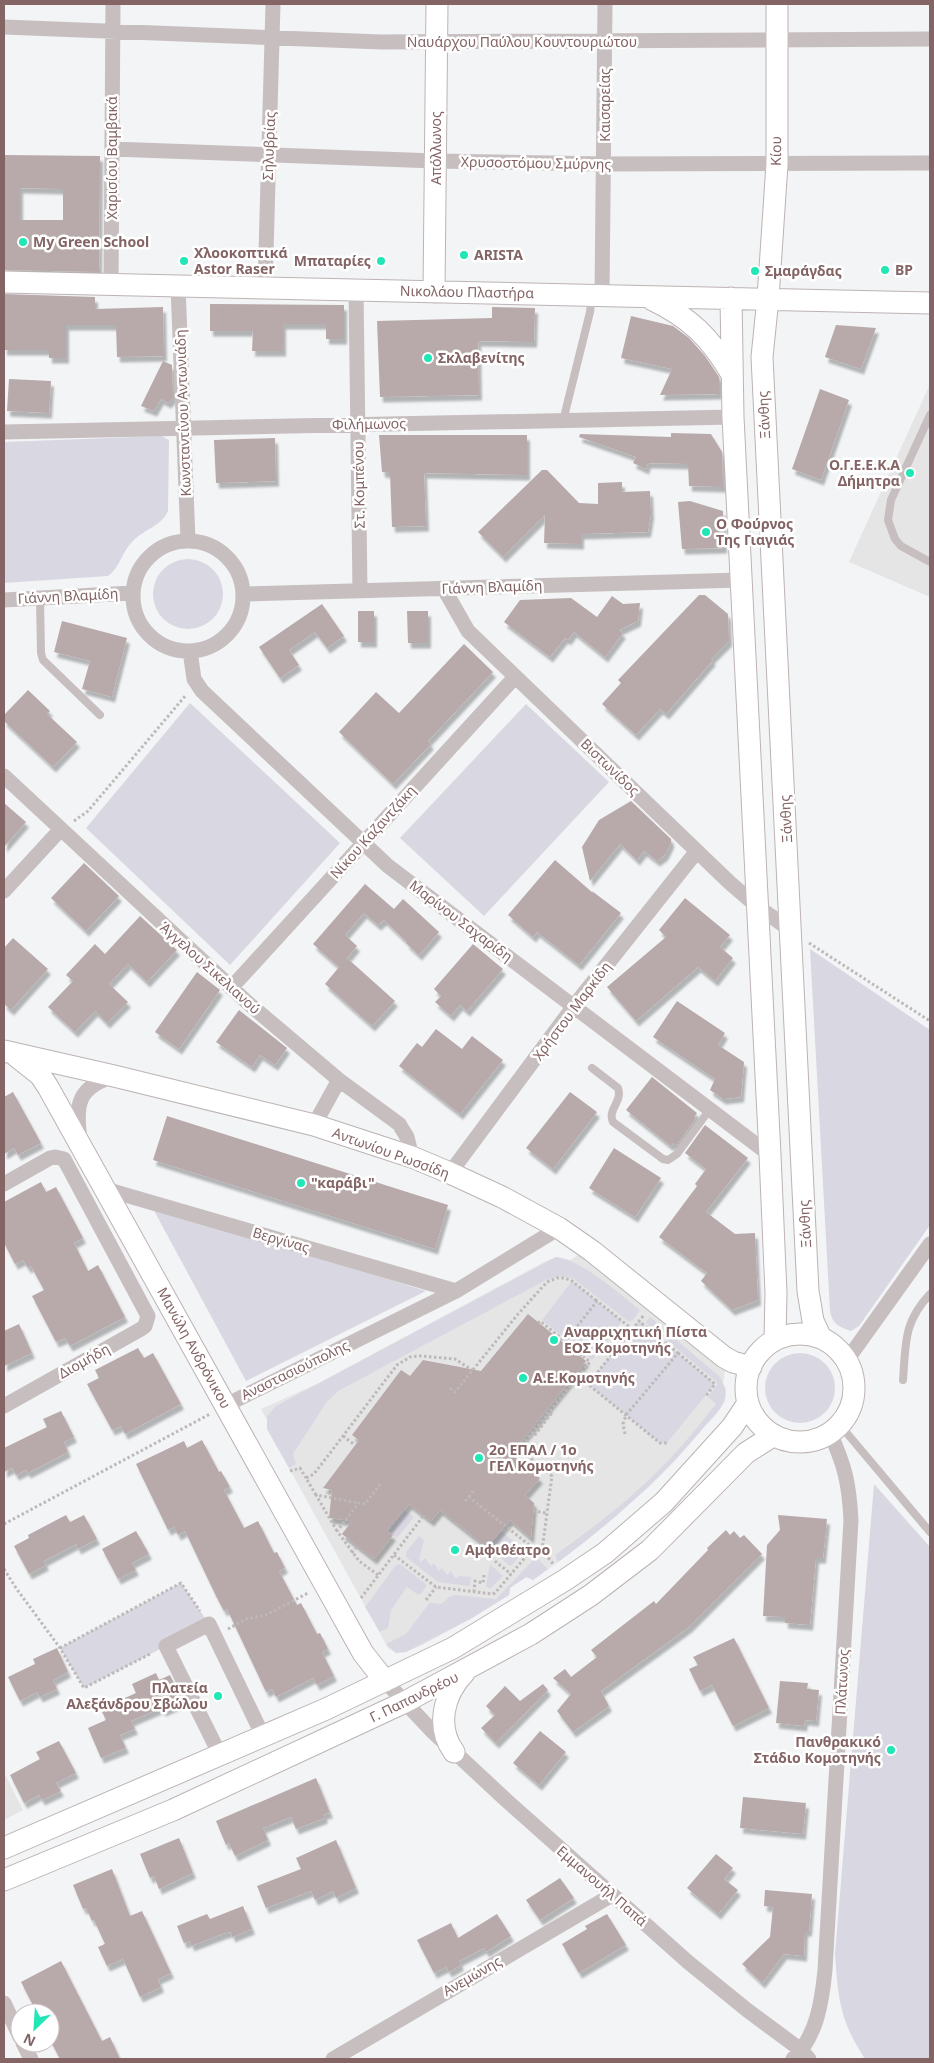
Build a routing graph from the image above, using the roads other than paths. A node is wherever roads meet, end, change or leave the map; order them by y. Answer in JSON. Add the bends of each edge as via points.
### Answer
{"nodes":[{"id":1,"x":113,"y":4,"type":"edge"},
{"id":2,"x":273,"y":4,"type":"edge"},
{"id":3,"x":437,"y":4,"type":"edge"},
{"id":4,"x":605,"y":4,"type":"edge"},
{"id":5,"x":777,"y":4,"type":"edge"},
{"id":6,"x":4,"y":27,"type":"edge"},
{"id":7,"x":113,"y":32,"type":"junction"},
{"id":8,"x":272,"y":39,"type":"junction"},
{"id":9,"x":777,"y":39,"type":"junction"},
{"id":10,"x":930,"y":39,"type":"edge"},
{"id":11,"x":436,"y":42,"type":"junction"},
{"id":12,"x":606,"y":42,"type":"junction"},
{"id":13,"x":112,"y":149,"type":"junction"},
{"id":14,"x":269,"y":155,"type":"junction"},
{"id":15,"x":436,"y":162,"type":"junction"},
{"id":16,"x":930,"y":163,"type":"edge"},
{"id":17,"x":605,"y":164,"type":"junction"},
{"id":18,"x":777,"y":164,"type":"junction"},
{"id":19,"x":4,"y":282,"type":"edge"},
{"id":20,"x":112,"y":285,"type":"junction"},
{"id":21,"x":178,"y":286,"type":"junction"},
{"id":22,"x":266,"y":288,"type":"junction"},
{"id":23,"x":356,"y":290,"type":"junction"},
{"id":24,"x":434,"y":292,"type":"junction"},
{"id":25,"x":597,"y":295,"type":"junction"},
{"id":26,"x":646,"y":296,"type":"junction"},
{"id":27,"x":731,"y":298,"type":"junction"},
{"id":28,"x":768,"y":298,"type":"junction"},
{"id":29,"x":930,"y":303,"type":"edge"},
{"id":30,"x":732,"y":374,"type":"junction"},
{"id":31,"x":930,"y":415,"type":"edge"},
{"id":32,"x":733,"y":417,"type":"junction"},
{"id":33,"x":563,"y":421,"type":"junction"},
{"id":34,"x":358,"y":424,"type":"junction"},
{"id":35,"x":184,"y":428,"type":"junction"},
{"id":36,"x":4,"y":432,"type":"edge"},
{"id":37,"x":188,"y":540,"type":"junction"},
{"id":38,"x":930,"y":562,"type":"edge"},
{"id":39,"x":742,"y":580,"type":"junction"},
{"id":40,"x":444,"y":589,"type":"junction"},
{"id":41,"x":360,"y":591,"type":"junction"},
{"id":42,"x":132,"y":593,"type":"junction"},
{"id":43,"x":243,"y":594,"type":"junction"},
{"id":44,"x":40,"y":598,"type":"junction"},
{"id":45,"x":4,"y":600,"type":"edge"},
{"id":46,"x":190,"y":651,"type":"junction"},
{"id":47,"x":515,"y":676,"type":"junction"},
{"id":48,"x":100,"y":715,"type":"dead end"},
{"id":49,"x":4,"y":776,"type":"edge"},
{"id":50,"x":61,"y":829,"type":"junction"},
{"id":51,"x":363,"y":843,"type":"junction"},
{"id":52,"x":696,"y":851,"type":"junction"},
{"id":53,"x":4,"y":890,"type":"edge"},
{"id":54,"x":758,"y":907,"type":"junction"},
{"id":55,"x":792,"y":931,"type":"junction"},
{"id":56,"x":232,"y":988,"type":"junction"},
{"id":57,"x":574,"y":1006,"type":"junction"},
{"id":58,"x":8,"y":1052,"type":"edge"},
{"id":59,"x":592,"y":1068,"type":"dead end"},
{"id":60,"x":114,"y":1076,"type":"junction"},
{"id":61,"x":339,"y":1080,"type":"junction"},
{"id":62,"x":710,"y":1109,"type":"junction"},
{"id":63,"x":314,"y":1126,"type":"junction"},
{"id":64,"x":81,"y":1145,"type":"junction"},
{"id":65,"x":770,"y":1155,"type":"junction"},
{"id":66,"x":412,"y":1157,"type":"junction"},
{"id":67,"x":450,"y":1173,"type":"junction"},
{"id":68,"x":4,"y":1184,"type":"edge"},
{"id":69,"x":105,"y":1189,"type":"junction"},
{"id":70,"x":559,"y":1228,"type":"junction"},
{"id":71,"x":129,"y":1233,"type":"junction"},
{"id":72,"x":110,"y":1243,"type":"junction"},
{"id":73,"x":930,"y":1244,"type":"edge"},
{"id":74,"x":456,"y":1291,"type":"junction"},
{"id":75,"x":930,"y":1294,"type":"edge"},
{"id":76,"x":821,"y":1338,"type":"junction"},
{"id":77,"x":775,"y":1340,"type":"junction"},
{"id":78,"x":847,"y":1360,"type":"junction"},
{"id":79,"x":750,"y":1367,"type":"junction"},
{"id":80,"x":903,"y":1380,"type":"dead end"},
{"id":81,"x":748,"y":1403,"type":"junction"},
{"id":82,"x":226,"y":1405,"type":"junction"},
{"id":83,"x":4,"y":1406,"type":"edge"},
{"id":84,"x":835,"y":1429,"type":"junction"},
{"id":85,"x":774,"y":1435,"type":"junction"},
{"id":86,"x":930,"y":1532,"type":"edge"},
{"id":87,"x":468,"y":1670,"type":"junction"},
{"id":88,"x":385,"y":1681,"type":"junction"},
{"id":89,"x":404,"y":1702,"type":"junction"},
{"id":90,"x":263,"y":1736,"type":"junction"},
{"id":91,"x":454,"y":1752,"type":"junction"},
{"id":92,"x":220,"y":1755,"type":"junction"},
{"id":93,"x":4,"y":1848,"type":"edge"},
{"id":94,"x":4,"y":1880,"type":"edge"},
{"id":95,"x":612,"y":1895,"type":"junction"},
{"id":96,"x":4,"y":2004,"type":"edge"},
{"id":97,"x":10,"y":2016,"type":"edge"},
{"id":98,"x":801,"y":2056,"type":"edge"},
{"id":99,"x":333,"y":2059,"type":"edge"}],
"edges":[{"from":1,"to":7,"type":"street","name":"Χαρισίου Βαμβακά"},
{"from":2,"to":8,"type":"street","name":"Σηλυβρίας"},
{"from":3,"to":11,"type":"main road","name":"Απόλλωνος"},
{"from":4,"to":12,"type":"street","name":"Καισαρείας"},
{"from":5,"to":9,"type":"main road","name":"Κίου"},
{"from":6,"to":7,"type":"street","name":"Ναυάρχου Παύλου Κουντουριώτου"},
{"from":7,"to":8,"type":"street","name":"Ναυάρχου Παύλου Κουντουριώτου"},
{"from":7,"to":13,"type":"street","name":"Χαρισίου Βαμβακά"},
{"from":8,"to":11,"type":"street","name":"Ναυάρχου Παύλου Κουντουριώτου"},
{"from":8,"to":14,"type":"street","name":"Σηλυβρίας"},
{"from":9,"to":10,"type":"street","name":"Ναυάρχου Παύλου Κουντουριώτου"},
{"from":9,"to":12,"type":"street","name":"Ναυάρχου Παύλου Κουντουριώτου"},
{"from":9,"to":18,"type":"main road","name":"Κίου"},
{"from":11,"to":12,"type":"street","name":"Ναυάρχου Παύλου Κουντουριώτου"},
{"from":11,"to":15,"type":"main road","name":"Απόλλωνος"},
{"from":12,"to":17,"type":"street","name":"Καισαρείας"},
{"from":13,"to":14,"type":"street","name":"Χρυσοστόμου Σμύρνης"},
{"from":13,"to":20,"type":"street","name":"Χαρισίου Βαμβακά"},
{"from":14,"to":15,"type":"street","name":"Χρυσοστόμου Σμύρνης"},
{"from":14,"to":22,"type":"street","name":"Σηλυβρίας"},
{"from":15,"to":17,"type":"street","name":"Χρυσοστόμου Σμύρνης"},
{"from":15,"to":24,"type":"main road","name":"Απόλλωνος"},
{"from":16,"to":18,"type":"street","name":"Χρυσοστόμου Σμύρνης"},
{"from":17,"to":18,"type":"street","name":"Χρυσοστόμου Σμύρνης"},
{"from":17,"to":25,"type":"street","name":"Καισαρείας"},
{"from":18,"to":28,"type":"main road","name":"Κίου"},
{"from":19,"to":20,"type":"main road","name":"Νικολάου Πλαστήρα"},
{"from":20,"to":21,"type":"main road","name":"Νικολάου Πλαστήρα"},
{"from":21,"to":22,"type":"main road","name":"Νικολάου Πλαστήρα"},
{"from":21,"to":35,"type":"street","name":"Κωνσταντίνου Αντωνιάδη"},
{"from":22,"to":23,"type":"main road","name":"Νικολάου Πλαστήρα"},
{"from":23,"to":24,"type":"main road","name":"Νικολάου Πλαστήρα"},
{"from":23,"to":34,"type":"street","name":"Στ. Κομπένου"},
{"from":24,"to":25,"type":"main road","name":"Νικολάου Πλαστήρα"},
{"from":25,"to":26,"type":"main road","name":"Νικολάου Πλαστήρα"},
{"from":25,"to":33,"type":"lane"},
{"from":26,"to":27,"type":"main road","name":"Νικολάου Πλαστήρα"},
{"from":26,"to":30,"type":"main road","via":[[685,318],[706,337]]},
{"from":27,"to":28,"type":"main road","name":"Νικολάου Πλαστήρα"},
{"from":27,"to":30,"type":"main road"},
{"from":28,"to":29,"type":"main road","name":"Νικολάου Πλαστήρα"},
{"from":28,"to":55,"type":"main road","name":"Ξάνθης","via":[[762,357]]},
{"from":30,"to":32,"type":"main road"},
{"from":31,"to":38,"type":"lane","via":[[888,510],[895,539]]},
{"from":32,"to":33,"type":"street","name":"Φιλήμωνος"},
{"from":32,"to":39,"type":"main road"},
{"from":33,"to":34,"type":"street","name":"Φιλήμωνος"},
{"from":34,"to":35,"type":"street","name":"Φιλήμωνος"},
{"from":34,"to":41,"type":"street","name":"Στ. Κομπένου"},
{"from":35,"to":36,"type":"street","name":"Φιλήμωνος"},
{"from":35,"to":37,"type":"street","name":"Κωνσταντίνου Αντωνιάδη"},
{"from":37,"to":42,"type":"street","via":[[153,552],[138,572]]},
{"from":37,"to":43,"type":"street","via":[[209,545],[227,556],[239,574]]},
{"from":39,"to":40,"type":"street","name":"Γιάννη Βλαμίδη"},
{"from":39,"to":54,"type":"main road"},
{"from":40,"to":41,"type":"street","name":"Γιάννη Βλαμίδη"},
{"from":40,"to":47,"type":"street","name":"Βιστωνίδος","via":[[468,631]]},
{"from":41,"to":43,"type":"street","name":"Γιάννη Βλαμίδη"},
{"from":42,"to":44,"type":"street","name":"Γιάννη Βλαμίδη"},
{"from":42,"to":46,"type":"street","via":[[136,616],[146,632],[170,648]]},
{"from":43,"to":46,"type":"street","via":[[242,609],[228,634],[204,649]]},
{"from":44,"to":45,"type":"street","name":"Γιάννη Βλαμίδη"},
{"from":44,"to":48,"type":"lane","via":[[43,660]]},
{"from":46,"to":51,"type":"street","name":"Μαρίνου Σαχαρίδη","via":[[196,682],[202,691]]},
{"from":47,"to":51,"type":"street","name":"Νίκου Καζαντζάκη"},
{"from":47,"to":52,"type":"street","name":"Βιστωνίδος"},
{"from":49,"to":50,"type":"street","name":"Άγγελου Σικελιανού"},
{"from":50,"to":53,"type":"street"},
{"from":50,"to":56,"type":"street","name":"Άγγελου Σικελιανού"},
{"from":51,"to":56,"type":"street","name":"Νίκου Καζαντζάκη"},
{"from":51,"to":57,"type":"street","name":"Μαρίνου Σαχαρίδη","via":[[396,872]]},
{"from":52,"to":54,"type":"street","name":"Βιστωνίδος"},
{"from":52,"to":57,"type":"street","name":"Χρήστου Μαρκίδη"},
{"from":54,"to":55,"type":"street","name":"Βιστωνίδος"},
{"from":54,"to":65,"type":"main road"},
{"from":55,"to":76,"type":"main road","name":"Ξάνθης","via":[[808,1291],[813,1321]]},
{"from":56,"to":61,"type":"street","name":"Άγγελου Σικελιανού"},
{"from":57,"to":62,"type":"street","name":"Μαρίνου Σαχαρίδη"},
{"from":57,"to":67,"type":"street","name":"Χρήστου Μαρκίδη"},
{"from":58,"to":60,"type":"main road","name":"Αντωνίου Ρωσσίδη"},
{"from":58,"to":64,"type":"main road","name":"Μανώλη Ανδρόνικου","via":[[40,1075]]},
{"from":59,"to":62,"type":"lane","via":[[618,1088],[619,1098],[611,1112],[613,1122],[663,1159],[668,1160],[677,1154]]},
{"from":60,"to":63,"type":"main road","name":"Αντωνίου Ρωσσίδη"},
{"from":60,"to":64,"type":"street","via":[[97,1081],[82,1098],[78,1122]]},
{"from":61,"to":63,"type":"street"},
{"from":61,"to":66,"type":"street","name":"Άγγελου Σικελιανού","via":[[399,1124],[407,1136]]},
{"from":62,"to":65,"type":"street","name":"Μαρίνου Σαχαρίδη"},
{"from":63,"to":66,"type":"main road","name":"Αντωνίου Ρωσσίδη"},
{"from":64,"to":69,"type":"main road","name":"Μανώλη Ανδρόνικου"},
{"from":65,"to":77,"type":"main road"},
{"from":66,"to":67,"type":"main road","name":"Αντωνίου Ρωσσίδη"},
{"from":67,"to":70,"type":"main road","name":"Αντωνίου Ρωσσίδη"},
{"from":68,"to":72,"type":"street","via":[[55,1157],[64,1160]]},
{"from":69,"to":71,"type":"main road","name":"Μανώλη Ανδρόνικου"},
{"from":69,"to":74,"type":"street","name":"Βεργίνας"},
{"from":70,"to":74,"type":"street","name":"Αναστασιούπολης"},
{"from":70,"to":79,"type":"main road","name":"Αντωνίου Ρωσσίδη","via":[[724,1357]]},
{"from":71,"to":72,"type":"street"},
{"from":71,"to":82,"type":"main road","name":"Μανώλη Ανδρόνικου"},
{"from":72,"to":83,"type":"street","name":"Διομήδη","via":[[144,1306],[147,1321],[141,1329]]},
{"from":73,"to":78,"type":"street"},
{"from":74,"to":82,"type":"street","name":"Αναστασιούπολης"},
{"from":75,"to":80,"type":"lane","via":[[912,1318]]},
{"from":76,"to":77,"type":"main road","via":[[801,1334]]},
{"from":76,"to":78,"type":"main road","via":[[835,1346]]},
{"from":77,"to":79,"type":"main road","via":[[760,1352]]},
{"from":78,"to":84,"type":"main road","via":[[853,1376],[854,1394],[850,1410]]},
{"from":79,"to":81,"type":"main road","via":[[746,1385]]},
{"from":81,"to":85,"type":"main road","via":[[758,1421]]},
{"from":81,"to":88,"type":"main road","name":"Γ. Παπανδρέου","via":[[732,1427],[664,1502],[605,1553],[454,1648]]},
{"from":82,"to":88,"type":"main road","name":"Μανώλη Ανδρόνικου","via":[[363,1653]]},
{"from":84,"to":85,"type":"main road","via":[[821,1438],[802,1442]]},
{"from":84,"to":86,"type":"lane"},
{"from":84,"to":98,"type":"street","name":"Πλάτωνος","via":[[847,1479],[850,1544],[825,1970],[818,2011]]},
{"from":85,"to":87,"type":"main road","name":"Γ. Παπανδρέου","via":[[746,1453],[650,1550],[606,1584],[532,1634]]},
{"from":87,"to":89,"type":"main road","name":"Γ. Παπανδρέου"},
{"from":87,"to":91,"type":"main road","via":[[452,1689],[444,1711],[445,1732]]},
{"from":88,"to":89,"type":"street","name":"Εμμανουήλ Παπά"},
{"from":88,"to":90,"type":"main road","name":"Γ. Παπανδρέου"},
{"from":89,"to":91,"type":"street","name":"Εμμανουήλ Παπά"},
{"from":89,"to":94,"type":"main road","name":"Γ. Παπανδρέου","via":[[173,1810]]},
{"from":90,"to":92,"type":"main road","name":"Γ. Παπανδρέου"},
{"from":90,"to":92,"type":"street","via":[[212,1631],[166,1646]]},
{"from":91,"to":95,"type":"street","name":"Εμμανουήλ Παπά"},
{"from":92,"to":93,"type":"main road","name":"Γ. Παπανδρέου"},
{"from":95,"to":98,"type":"street","name":"Εμμανουήλ Παπά"},
{"from":95,"to":99,"type":"street","name":"Ανεμώνης"},
{"from":96,"to":97,"type":"street"}]}
